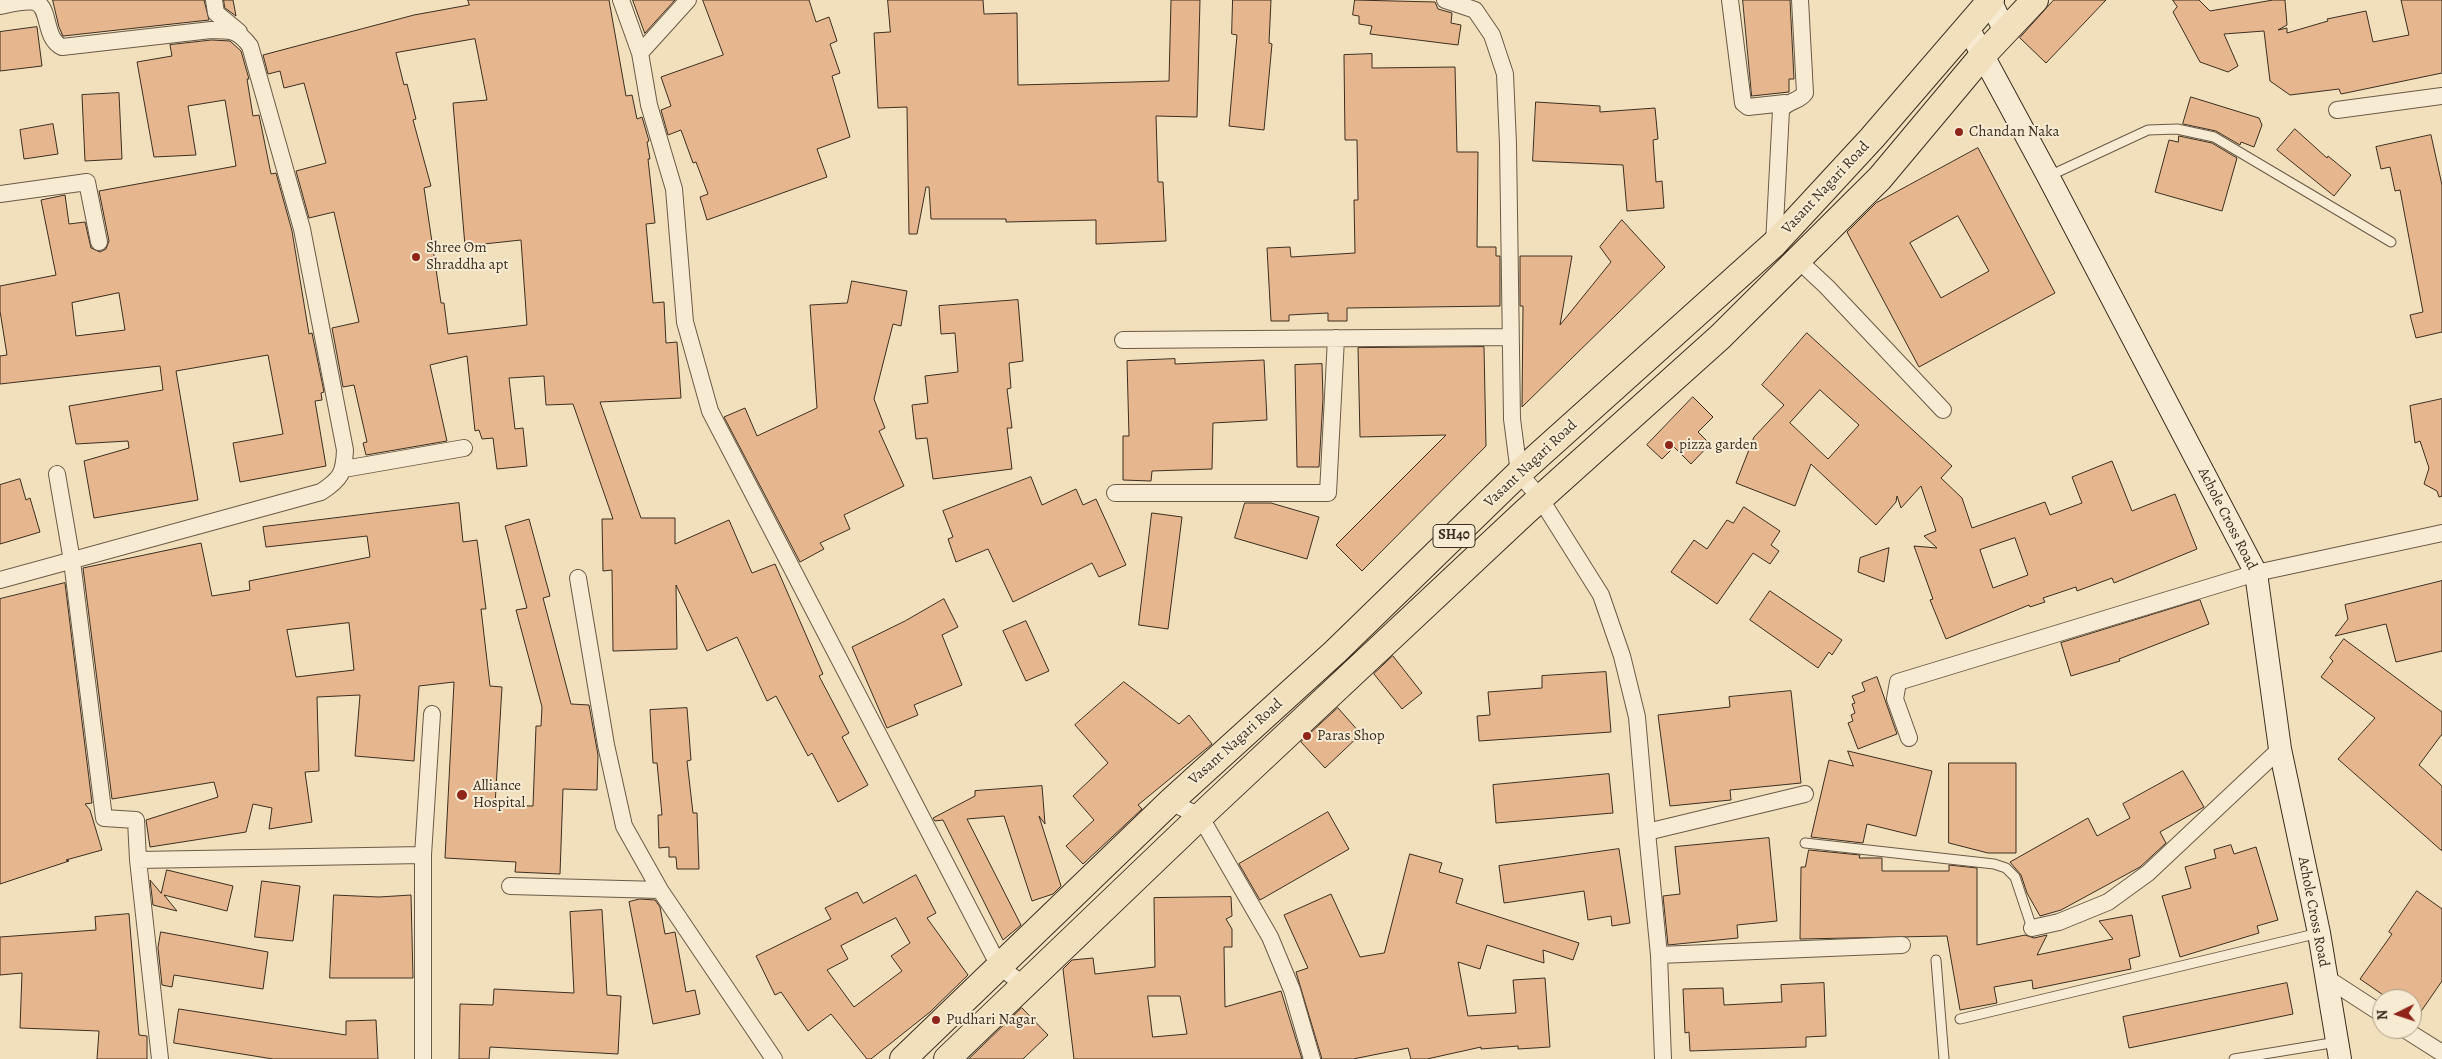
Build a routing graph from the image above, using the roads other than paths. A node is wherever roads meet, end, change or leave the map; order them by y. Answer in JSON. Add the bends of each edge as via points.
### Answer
{"nodes":[{"id":1,"x":214,"y":0,"type":"edge"},
{"id":2,"x":620,"y":0,"type":"edge"},
{"id":3,"x":688,"y":0,"type":"edge"},
{"id":4,"x":1445,"y":0,"type":"edge"},
{"id":5,"x":1730,"y":0,"type":"edge"},
{"id":6,"x":1800,"y":0,"type":"edge"},
{"id":7,"x":1990,"y":0,"type":"edge"},
{"id":8,"x":2035,"y":0,"type":"edge"},
{"id":9,"x":0,"y":6,"type":"edge"},
{"id":10,"x":1968,"y":28,"type":"junction"},
{"id":11,"x":2005,"y":32,"type":"junction"},
{"id":12,"x":242,"y":35,"type":"junction"},
{"id":13,"x":640,"y":53,"type":"junction"},
{"id":14,"x":1983,"y":55,"type":"junction"},
{"id":15,"x":2442,"y":96,"type":"edge"},
{"id":16,"x":1786,"y":104,"type":"junction"},
{"id":17,"x":2337,"y":110,"type":"dead end"},
{"id":18,"x":2048,"y":176,"type":"junction"},
{"id":19,"x":0,"y":194,"type":"edge"},
{"id":20,"x":99,"y":242,"type":"dead end"},
{"id":21,"x":2391,"y":242,"type":"dead end"},
{"id":22,"x":1774,"y":244,"type":"junction"},
{"id":23,"x":1797,"y":259,"type":"junction"},
{"id":24,"x":1509,"y":337,"type":"junction"},
{"id":25,"x":1336,"y":338,"type":"junction"},
{"id":26,"x":1124,"y":340,"type":"dead end"},
{"id":27,"x":1943,"y":410,"type":"dead end"},
{"id":28,"x":464,"y":448,"type":"dead end"},
{"id":29,"x":344,"y":469,"type":"junction"},
{"id":30,"x":1519,"y":473,"type":"junction"},
{"id":31,"x":57,"y":474,"type":"dead end"},
{"id":32,"x":1115,"y":493,"type":"dead end"},
{"id":33,"x":1540,"y":498,"type":"junction"},
{"id":34,"x":2442,"y":533,"type":"edge"},
{"id":35,"x":72,"y":561,"type":"junction"},
{"id":36,"x":2256,"y":573,"type":"junction"},
{"id":37,"x":578,"y":578,"type":"dead end"},
{"id":38,"x":0,"y":580,"type":"edge"},
{"id":39,"x":432,"y":714,"type":"dead end"},
{"id":40,"x":1909,"y":738,"type":"dead end"},
{"id":41,"x":2280,"y":749,"type":"junction"},
{"id":42,"x":1805,"y":794,"type":"dead end"},
{"id":43,"x":1170,"y":802,"type":"junction"},
{"id":44,"x":1200,"y":816,"type":"junction"},
{"id":45,"x":1647,"y":832,"type":"junction"},
{"id":46,"x":1805,"y":843,"type":"dead end"},
{"id":47,"x":423,"y":855,"type":"junction"},
{"id":48,"x":138,"y":860,"type":"junction"},
{"id":49,"x":510,"y":886,"type":"dead end"},
{"id":50,"x":660,"y":890,"type":"junction"},
{"id":51,"x":2032,"y":928,"type":"joint"},
{"id":52,"x":2319,"y":933,"type":"junction"},
{"id":53,"x":1902,"y":945,"type":"dead end"},
{"id":54,"x":1659,"y":954,"type":"junction"},
{"id":55,"x":1936,"y":960,"type":"dead end"},
{"id":56,"x":999,"y":966,"type":"junction"},
{"id":57,"x":2325,"y":977,"type":"junction"},
{"id":58,"x":1025,"y":986,"type":"junction"},
{"id":59,"x":2372,"y":1008,"type":"edge"},
{"id":60,"x":1960,"y":1019,"type":"dead end"},
{"id":61,"x":2420,"y":1039,"type":"edge"},
{"id":62,"x":2338,"y":1050,"type":"edge"},
{"id":63,"x":2442,"y":1053,"type":"edge"},
{"id":64,"x":160,"y":1059,"type":"edge"},
{"id":65,"x":423,"y":1059,"type":"edge"},
{"id":66,"x":774,"y":1059,"type":"edge"},
{"id":67,"x":903,"y":1059,"type":"edge"},
{"id":68,"x":947,"y":1059,"type":"edge"},
{"id":69,"x":1312,"y":1059,"type":"edge"},
{"id":70,"x":1663,"y":1059,"type":"edge"},
{"id":71,"x":1944,"y":1059,"type":"edge"},
{"id":72,"x":2234,"y":1059,"type":"edge"}],
"edges":[{"from":1,"to":12,"type":"street","via":[[216,13]]},
{"from":2,"to":13,"type":"street"},
{"from":3,"to":13,"type":"street"},
{"from":4,"to":24,"type":"street","via":[[1475,10],[1492,35],[1505,74]]},
{"from":5,"to":16,"type":"street","via":[[1743,103],[1748,107]]},
{"from":6,"to":16,"type":"street","via":[[1805,93]]},
{"from":7,"to":10,"type":"main road","name":"Vasant Nagari Road","number":"SH40"},
{"from":7,"to":11,"type":"street"},
{"from":8,"to":11,"type":"main road","name":"Vasant Nagari Road","number":"SH40"},
{"from":9,"to":12,"type":"street","via":[[25,1],[40,5],[51,37],[62,47],[211,30],[227,30]]},
{"from":10,"to":14,"type":"street","name":"Achole Cross Road"},
{"from":10,"to":22,"type":"main road","name":"Vasant Nagari Road","number":"SH40"},
{"from":11,"to":14,"type":"main road","name":"Vasant Nagari Road","number":"SH40"},
{"from":12,"to":29,"type":"street","via":[[250,46],[302,229],[345,450]]},
{"from":13,"to":56,"type":"street","via":[[650,105],[674,189],[685,322],[710,411]]},
{"from":14,"to":18,"type":"street","name":"Achole Cross Road"},
{"from":14,"to":23,"type":"main road","name":"Vasant Nagari Road","number":"SH40","via":[[1880,178]]},
{"from":15,"to":17,"type":"street"},
{"from":16,"to":22,"type":"street","via":[[1781,110]]},
{"from":18,"to":21,"type":"lane","via":[[2148,130],[2196,132],[2214,137]]},
{"from":18,"to":36,"type":"street","name":"Achole Cross Road"},
{"from":19,"to":20,"type":"street","via":[[86,182]]},
{"from":22,"to":30,"type":"main road","name":"Vasant Nagari Road","number":"SH40"},
{"from":23,"to":27,"type":"street"},
{"from":23,"to":33,"type":"main road","name":"Vasant Nagari Road","number":"SH40","via":[[1720,337]]},
{"from":24,"to":25,"type":"street"},
{"from":24,"to":30,"type":"street","via":[[1512,419]]},
{"from":25,"to":26,"type":"street"},
{"from":25,"to":32,"type":"street","via":[[1328,494]]},
{"from":28,"to":29,"type":"street"},
{"from":29,"to":35,"type":"street","via":[[336,482],[321,492]]},
{"from":30,"to":33,"type":"street"},
{"from":30,"to":43,"type":"main road","name":"Vasant Nagari Road","number":"SH40","via":[[1335,652]]},
{"from":31,"to":35,"type":"street"},
{"from":33,"to":44,"type":"main road","name":"Vasant Nagari Road","number":"SH40"},
{"from":33,"to":45,"type":"street","via":[[1601,595],[1622,656],[1637,718]]},
{"from":34,"to":36,"type":"street"},
{"from":35,"to":38,"type":"street"},
{"from":35,"to":48,"type":"street","via":[[104,818],[136,820]]},
{"from":36,"to":40,"type":"street","via":[[1898,682],[1895,699]]},
{"from":36,"to":41,"type":"street","name":"Achole Cross Road"},
{"from":37,"to":50,"type":"street","via":[[606,745],[624,826]]},
{"from":39,"to":47,"type":"street"},
{"from":41,"to":51,"type":"street","via":[[2148,873],[2108,902],[2059,922]]},
{"from":41,"to":52,"type":"street","name":"Achole Cross Road"},
{"from":42,"to":45,"type":"street"},
{"from":43,"to":44,"type":"street"},
{"from":43,"to":56,"type":"main road","name":"Vasant Nagari Road","number":"SH40"},
{"from":44,"to":58,"type":"main road","name":"Vasant Nagari Road","number":"SH40"},
{"from":44,"to":69,"type":"street","via":[[1270,937],[1292,990]]},
{"from":45,"to":54,"type":"street"},
{"from":46,"to":51,"type":"lane","via":[[2006,868],[2015,876]]},
{"from":47,"to":48,"type":"street"},
{"from":47,"to":65,"type":"street"},
{"from":48,"to":64,"type":"street"},
{"from":49,"to":50,"type":"street"},
{"from":50,"to":66,"type":"street"},
{"from":52,"to":57,"type":"street","name":"Achole Cross Road"},
{"from":52,"to":60,"type":"lane"},
{"from":53,"to":54,"type":"street"},
{"from":54,"to":70,"type":"street"},
{"from":55,"to":71,"type":"lane"},
{"from":56,"to":58,"type":"street"},
{"from":56,"to":67,"type":"main road","name":"Vasant Nagari Road","number":"SH40"},
{"from":57,"to":59,"type":"street"},
{"from":57,"to":62,"type":"street","name":"Achole Cross Road"},
{"from":58,"to":68,"type":"main road","name":"Vasant Nagari Road","number":"SH40"},
{"from":61,"to":63,"type":"street"},
{"from":62,"to":72,"type":"lane"}]}
